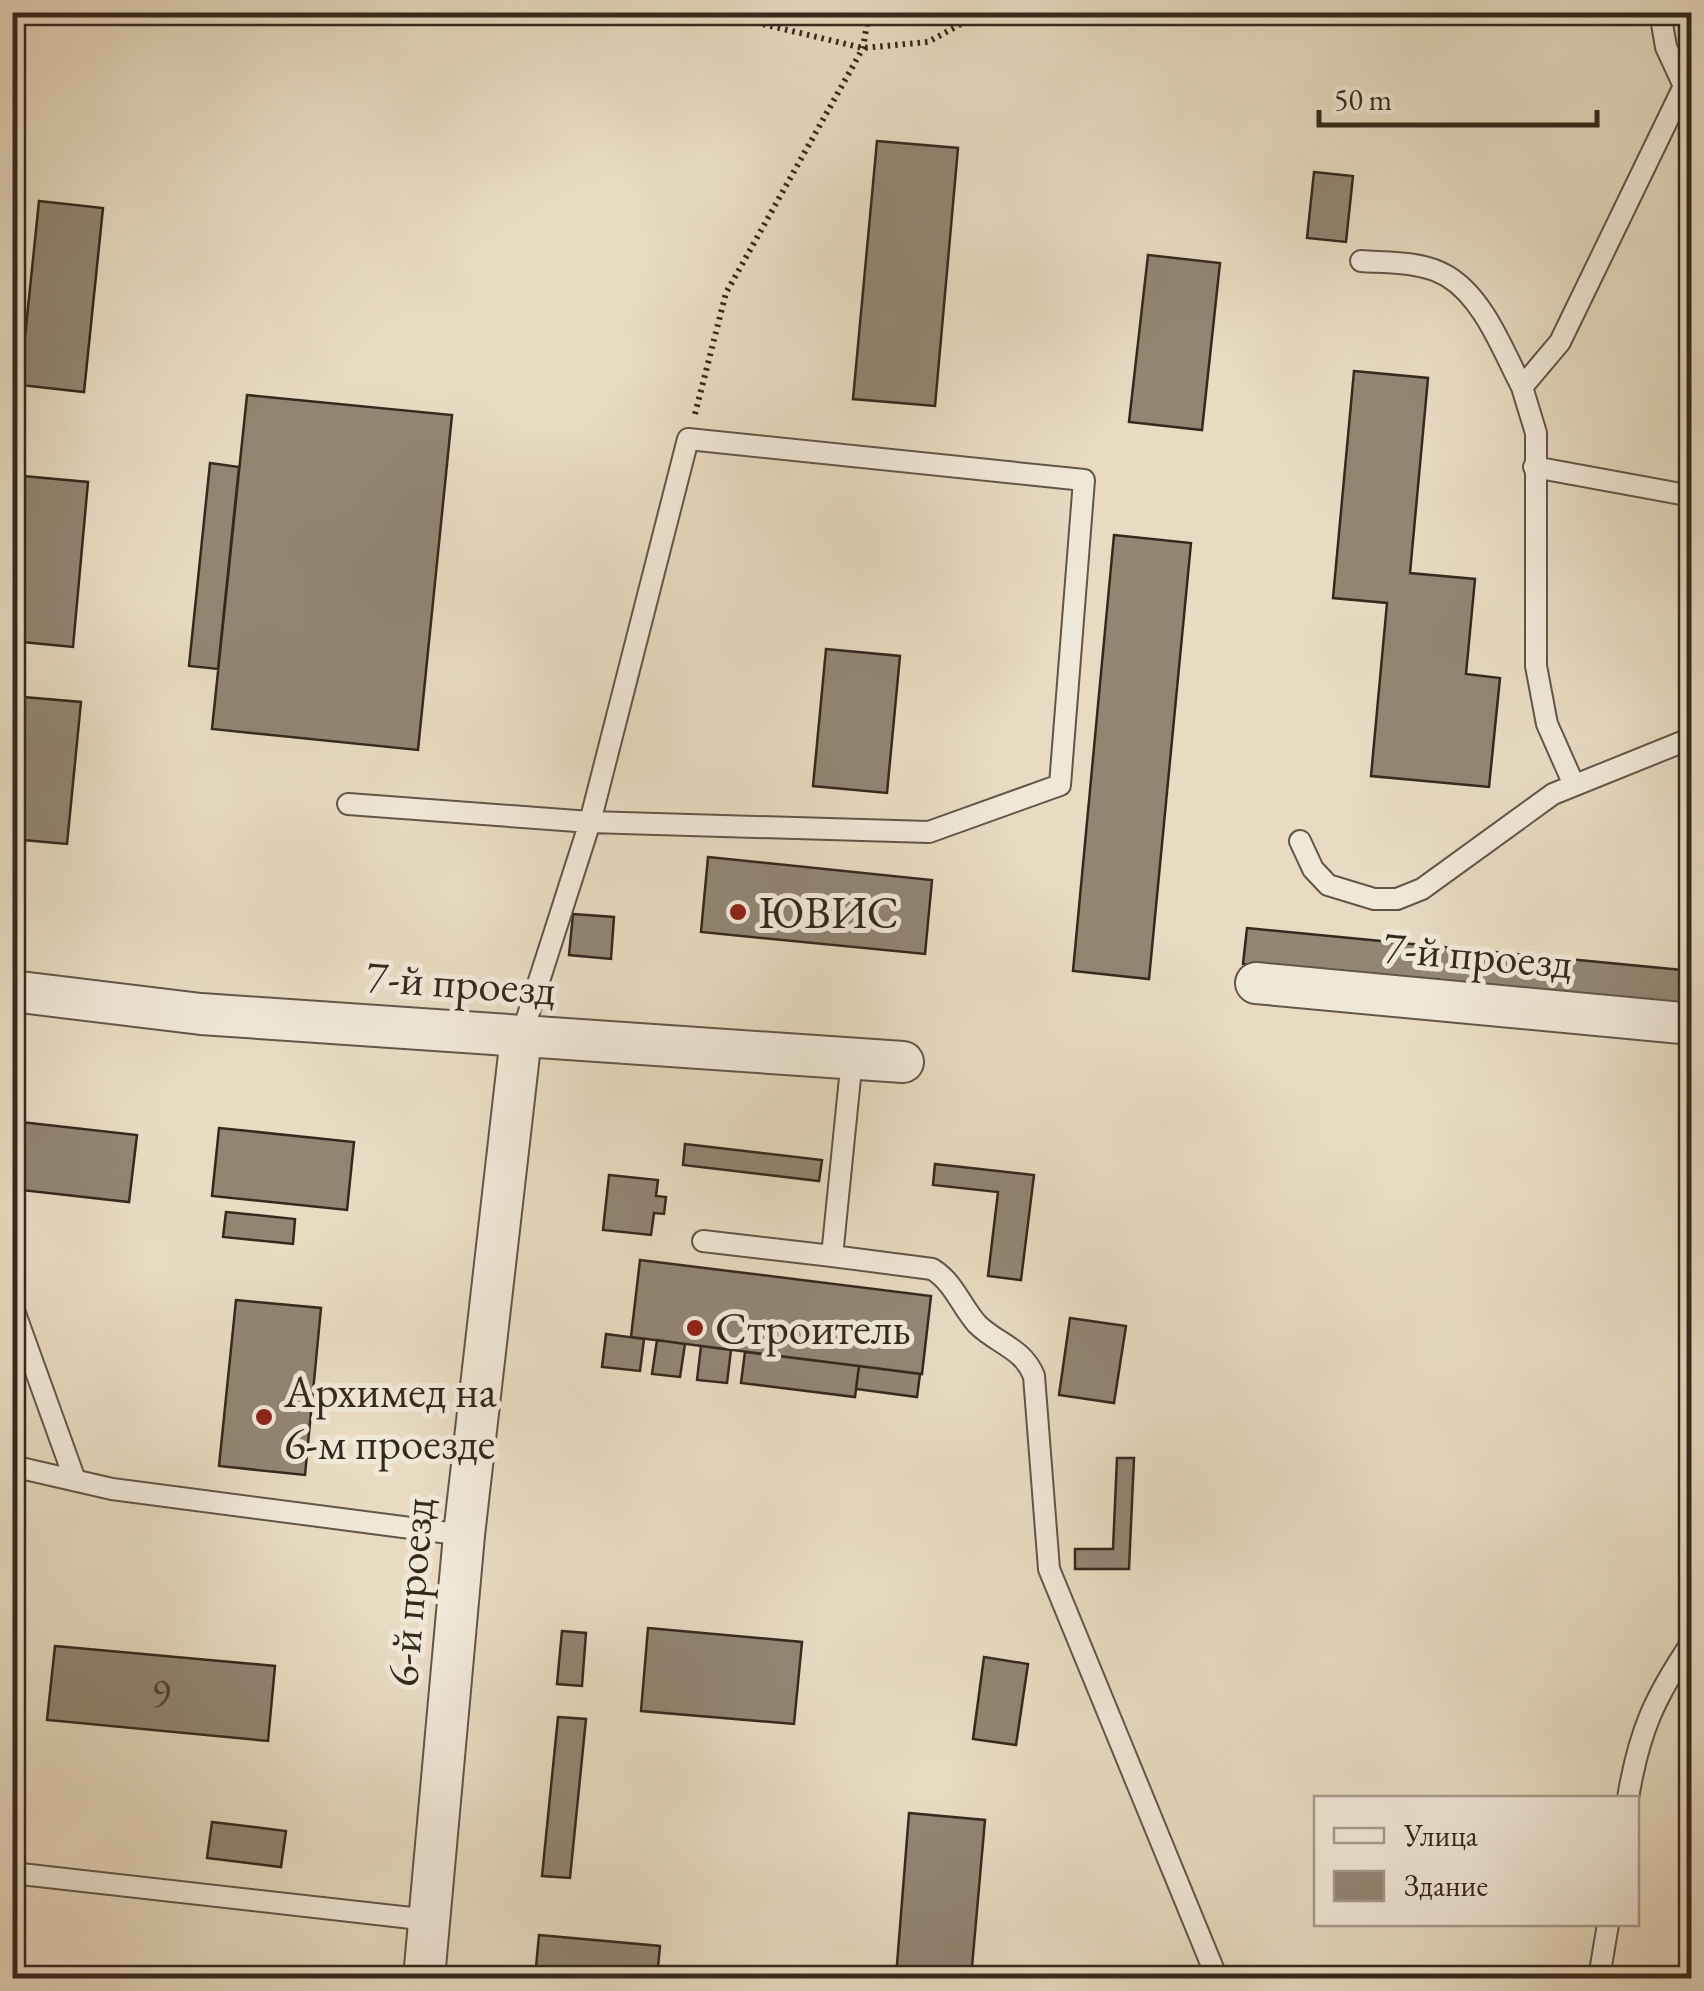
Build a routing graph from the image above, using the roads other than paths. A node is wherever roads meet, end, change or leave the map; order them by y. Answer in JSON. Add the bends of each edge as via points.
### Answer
{"nodes":[{"id":1,"x":1660,"y":12,"type":"edge"},
{"id":2,"x":1688,"y":86,"type":"edge"},
{"id":3,"x":1361,"y":261,"type":"dead end"},
{"id":4,"x":1522,"y":387,"type":"junction"},
{"id":5,"x":1534,"y":467,"type":"junction"},
{"id":6,"x":1692,"y":496,"type":"edge"},
{"id":7,"x":1692,"y":738,"type":"edge"},
{"id":8,"x":1574,"y":786,"type":"junction"},
{"id":9,"x":348,"y":804,"type":"dead end"},
{"id":10,"x":590,"y":822,"type":"junction"},
{"id":11,"x":1300,"y":841,"type":"dead end"},
{"id":12,"x":1256,"y":983,"type":"dead end"},
{"id":13,"x":12,"y":991,"type":"edge"},
{"id":14,"x":1692,"y":1024,"type":"edge"},
{"id":15,"x":521,"y":1037,"type":"junction"},
{"id":16,"x":852,"y":1058,"type":"junction"},
{"id":17,"x":903,"y":1062,"type":"dead end"},
{"id":18,"x":704,"y":1241,"type":"dead end"},
{"id":19,"x":832,"y":1256,"type":"junction"},
{"id":20,"x":12,"y":1304,"type":"edge"},
{"id":21,"x":12,"y":1466,"type":"edge"},
{"id":22,"x":75,"y":1480,"type":"junction"},
{"id":23,"x":464,"y":1535,"type":"junction"},
{"id":24,"x":1692,"y":1642,"type":"edge"},
{"id":25,"x":1628,"y":1796,"type":"edge"},
{"id":26,"x":12,"y":1873,"type":"edge"},
{"id":27,"x":430,"y":1920,"type":"junction"},
{"id":28,"x":1608,"y":1926,"type":"edge"},
{"id":29,"x":424,"y":1978,"type":"edge"},
{"id":30,"x":1217,"y":1978,"type":"edge"},
{"id":31,"x":1600,"y":1978,"type":"edge"}],
"edges":[{"from":1,"to":2,"type":"lane","via":[[1666,47]]},
{"from":2,"to":4,"type":"lane","via":[[1568,327]]},
{"from":3,"to":4,"type":"lane","via":[[1413,264],[1448,276],[1477,305]]},
{"from":4,"to":5,"type":"lane","via":[[1536,433]]},
{"from":5,"to":6,"type":"lane"},
{"from":5,"to":8,"type":"lane","via":[[1536,666],[1547,724]]},
{"from":7,"to":8,"type":"lane"},
{"from":8,"to":11,"type":"lane","via":[[1398,899],[1328,885]]},
{"from":9,"to":10,"type":"lane"},
{"from":10,"to":10,"type":"lane","via":[[929,832],[1060,785],[1084,480],[688,440]]},
{"from":10,"to":15,"type":"lane"},
{"from":12,"to":14,"type":"street","name":"7-й проезд"},
{"from":13,"to":15,"type":"street","name":"7-й проезд","via":[[200,1014]]},
{"from":15,"to":16,"type":"street","name":"7-й проезд"},
{"from":15,"to":23,"type":"street","name":"6-й проезд"},
{"from":16,"to":17,"type":"street","name":"7-й проезд"},
{"from":16,"to":19,"type":"lane"},
{"from":18,"to":19,"type":"lane"},
{"from":19,"to":30,"type":"lane","via":[[932,1269],[977,1324],[1028,1361],[1050,1570]]},
{"from":20,"to":22,"type":"lane"},
{"from":21,"to":22,"type":"lane"},
{"from":22,"to":23,"type":"lane"},
{"from":23,"to":27,"type":"street","name":"6-й проезд"},
{"from":24,"to":25,"type":"lane","via":[[1660,1688],[1636,1752]]},
{"from":26,"to":27,"type":"lane"},
{"from":27,"to":29,"type":"street","name":"6-й проезд"},
{"from":28,"to":31,"type":"lane"}]}
